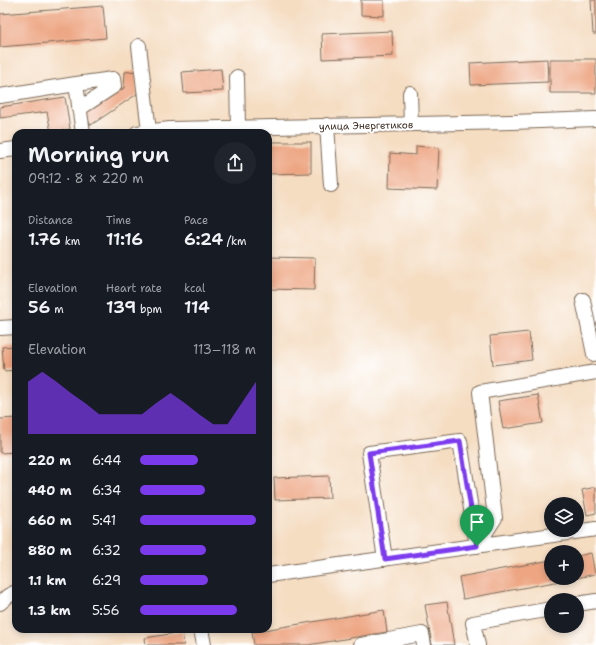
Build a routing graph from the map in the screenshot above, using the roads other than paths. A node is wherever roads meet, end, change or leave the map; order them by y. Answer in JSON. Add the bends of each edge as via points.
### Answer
{"nodes":[{"id":1,"x":139,"y":46,"type":"dead end"},
{"id":2,"x":237,"y":77,"type":"dead end"},
{"id":3,"x":76,"y":84,"type":"junction"},
{"id":4,"x":410,"y":93,"type":"dead end"},
{"id":5,"x":0,"y":96,"type":"edge"},
{"id":6,"x":79,"y":109,"type":"junction"},
{"id":7,"x":596,"y":119,"type":"edge"},
{"id":8,"x":411,"y":124,"type":"junction"},
{"id":9,"x":327,"y":126,"type":"junction"},
{"id":10,"x":238,"y":127,"type":"junction"},
{"id":11,"x":82,"y":129,"type":"edge"},
{"id":12,"x":143,"y":129,"type":"edge"},
{"id":13,"x":170,"y":129,"type":"edge"},
{"id":14,"x":12,"y":150,"type":"edge"},
{"id":15,"x":0,"y":151,"type":"edge"},
{"id":16,"x":331,"y":185,"type":"dead end"},
{"id":17,"x":583,"y":300,"type":"dead end"},
{"id":18,"x":12,"y":327,"type":"edge"},
{"id":19,"x":0,"y":328,"type":"edge"},
{"id":20,"x":595,"y":358,"type":"edge"},
{"id":21,"x":596,"y":372,"type":"edge"},
{"id":22,"x":596,"y":528,"type":"edge"},
{"id":23,"x":477,"y":546,"type":"junction"},
{"id":24,"x":385,"y":559,"type":"junction"},
{"id":25,"x":272,"y":575,"type":"edge"},
{"id":26,"x":12,"y":594,"type":"edge"},
{"id":27,"x":596,"y":601,"type":"edge"},
{"id":28,"x":0,"y":603,"type":"edge"},
{"id":29,"x":584,"y":603,"type":"edge"},
{"id":30,"x":544,"y":610,"type":"edge"},
{"id":31,"x":202,"y":633,"type":"edge"},
{"id":32,"x":204,"y":645,"type":"edge"},
{"id":33,"x":361,"y":645,"type":"edge"},
{"id":34,"x":424,"y":645,"type":"edge"},
{"id":35,"x":478,"y":645,"type":"edge"}],
"edges":[{"from":1,"to":12,"type":"street"},
{"from":2,"to":10,"type":"street"},
{"from":3,"to":5,"type":"street"},
{"from":3,"to":6,"type":"street"},
{"from":3,"to":6,"type":"street","via":[[113,79],[114,86]]},
{"from":4,"to":8,"type":"street"},
{"from":6,"to":11,"type":"street"},
{"from":7,"to":8,"type":"street","name":"улица Энергетиков"},
{"from":8,"to":9,"type":"street","name":"улица Энергетиков"},
{"from":9,"to":10,"type":"street","name":"улица Энергетиков"},
{"from":9,"to":16,"type":"street"},
{"from":10,"to":13,"type":"street","name":"улица Энергетиков"},
{"from":14,"to":15,"type":"street"},
{"from":17,"to":20,"type":"street"},
{"from":18,"to":19,"type":"street"},
{"from":21,"to":23,"type":"street","via":[[480,392],[495,518]]},
{"from":22,"to":23,"type":"street"},
{"from":23,"to":24,"type":"street"},
{"from":23,"to":24,"type":"street","via":[[460,441],[376,452],[369,453]]},
{"from":24,"to":25,"type":"street"},
{"from":26,"to":28,"type":"street"},
{"from":27,"to":29,"type":"street"},
{"from":30,"to":35,"type":"street","via":[[474,623]]},
{"from":31,"to":32,"type":"street"},
{"from":33,"to":34,"type":"street","via":[[422,634]]}]}
